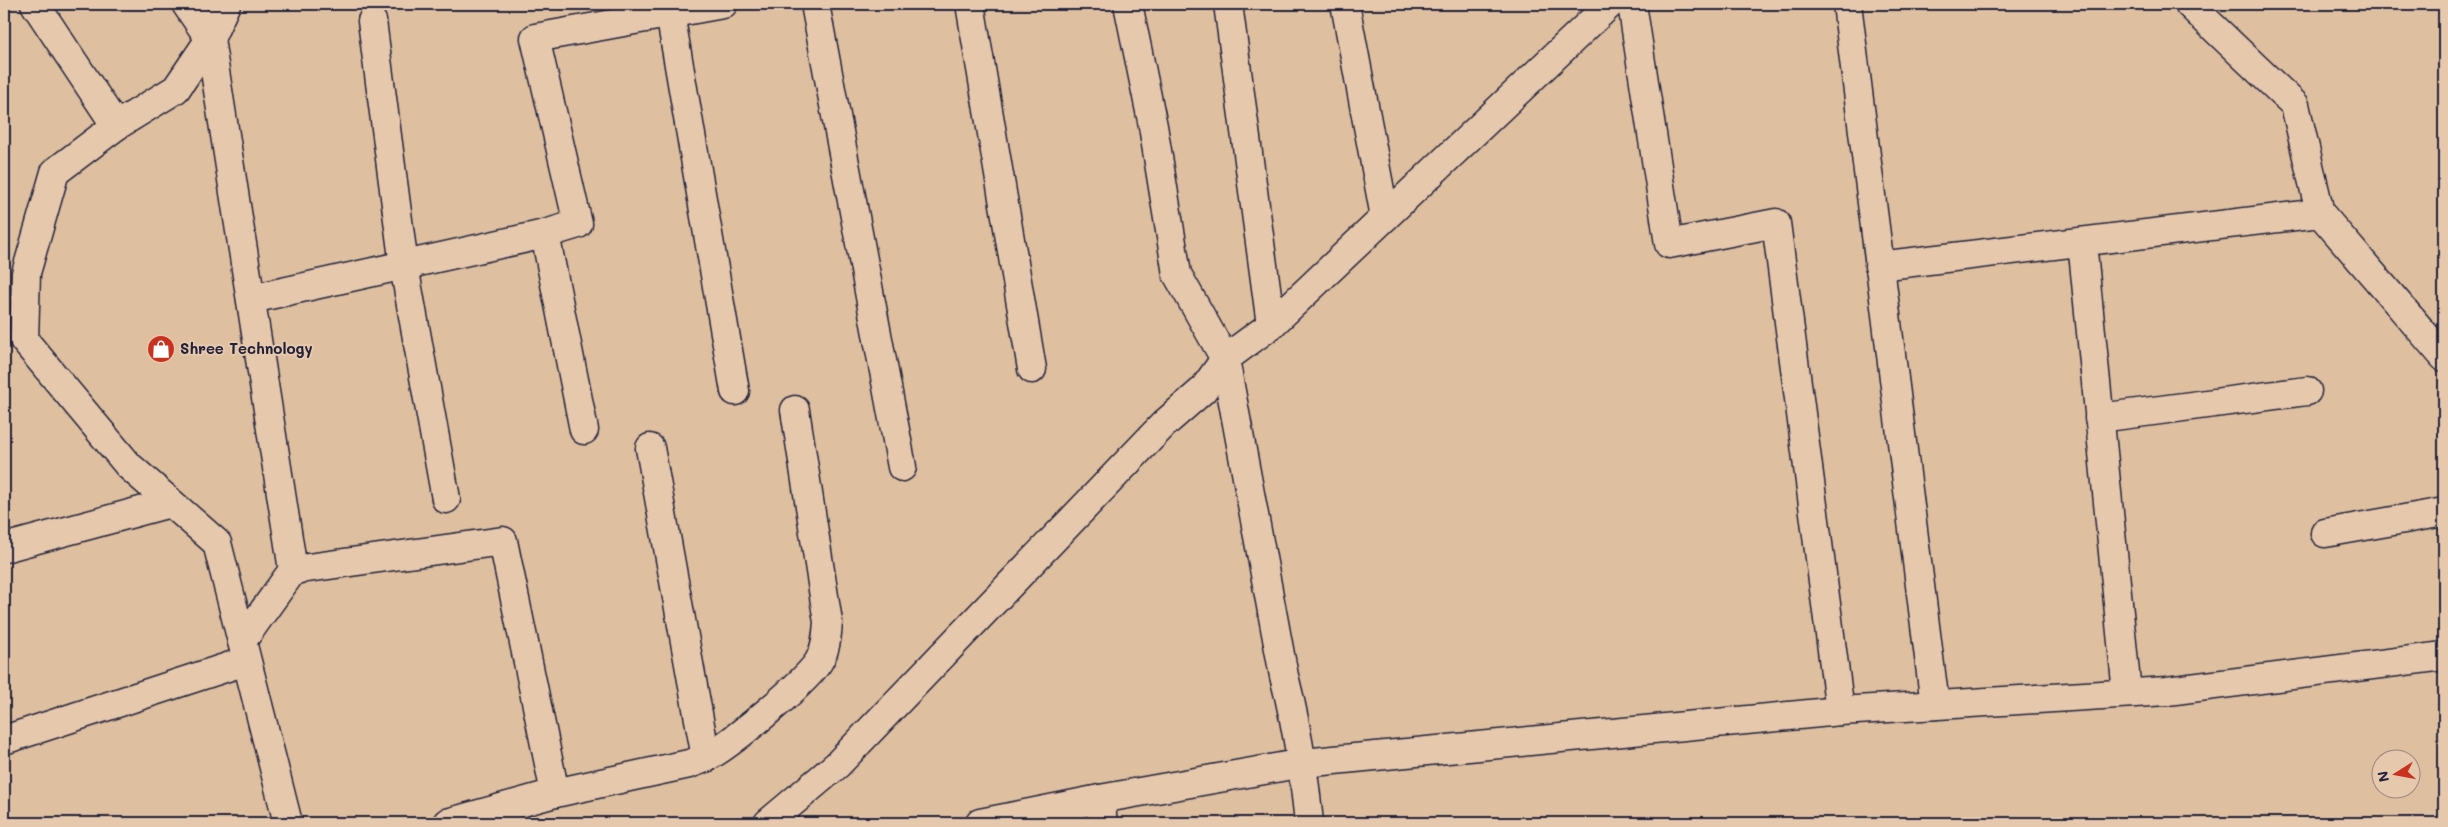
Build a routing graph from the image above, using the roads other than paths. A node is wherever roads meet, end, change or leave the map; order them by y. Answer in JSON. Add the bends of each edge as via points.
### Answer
{"nodes":[{"id":1,"x":35,"y":4,"type":"edge"},
{"id":2,"x":186,"y":4,"type":"edge"},
{"id":3,"x":226,"y":4,"type":"edge"},
{"id":4,"x":722,"y":4,"type":"edge"},
{"id":5,"x":815,"y":4,"type":"edge"},
{"id":6,"x":970,"y":4,"type":"edge"},
{"id":7,"x":1128,"y":4,"type":"edge"},
{"id":8,"x":1228,"y":4,"type":"edge"},
{"id":9,"x":1346,"y":4,"type":"edge"},
{"id":10,"x":1610,"y":4,"type":"edge"},
{"id":11,"x":1632,"y":4,"type":"edge"},
{"id":12,"x":1847,"y":4,"type":"edge"},
{"id":13,"x":2190,"y":4,"type":"edge"},
{"id":14,"x":670,"y":14,"type":"junction"},
{"id":15,"x":372,"y":21,"type":"dead end"},
{"id":16,"x":210,"y":39,"type":"junction"},
{"id":17,"x":116,"y":126,"type":"junction"},
{"id":18,"x":2320,"y":213,"type":"junction"},
{"id":19,"x":1385,"y":217,"type":"junction"},
{"id":20,"x":545,"y":234,"type":"junction"},
{"id":21,"x":2082,"y":242,"type":"junction"},
{"id":22,"x":404,"y":266,"type":"junction"},
{"id":23,"x":1879,"y":266,"type":"junction"},
{"id":24,"x":251,"y":299,"type":"junction"},
{"id":25,"x":4,"y":320,"type":"edge"},
{"id":26,"x":1271,"y":325,"type":"junction"},
{"id":27,"x":24,"y":340,"type":"junction"},
{"id":28,"x":2444,"y":357,"type":"edge"},
{"id":29,"x":1225,"y":359,"type":"junction"},
{"id":30,"x":1032,"y":369,"type":"dead end"},
{"id":31,"x":736,"y":391,"type":"dead end"},
{"id":32,"x":2307,"y":391,"type":"dead end"},
{"id":33,"x":795,"y":410,"type":"dead end"},
{"id":34,"x":2099,"y":418,"type":"junction"},
{"id":35,"x":584,"y":430,"type":"dead end"},
{"id":36,"x":650,"y":448,"type":"dead end"},
{"id":37,"x":902,"y":467,"type":"dead end"},
{"id":38,"x":446,"y":499,"type":"dead end"},
{"id":39,"x":170,"y":502,"type":"junction"},
{"id":40,"x":2444,"y":512,"type":"edge"},
{"id":41,"x":2325,"y":533,"type":"dead end"},
{"id":42,"x":4,"y":548,"type":"edge"},
{"id":43,"x":293,"y":570,"type":"junction"},
{"id":44,"x":244,"y":651,"type":"junction"},
{"id":45,"x":2444,"y":656,"type":"edge"},
{"id":46,"x":2127,"y":693,"type":"junction"},
{"id":47,"x":1935,"y":705,"type":"junction"},
{"id":48,"x":1840,"y":711,"type":"junction"},
{"id":49,"x":4,"y":740,"type":"edge"},
{"id":50,"x":706,"y":758,"type":"junction"},
{"id":51,"x":1303,"y":762,"type":"junction"},
{"id":52,"x":555,"y":793,"type":"junction"},
{"id":53,"x":1101,"y":811,"type":"edge"},
{"id":54,"x":288,"y":823,"type":"edge"},
{"id":55,"x":447,"y":823,"type":"edge"},
{"id":56,"x":768,"y":823,"type":"edge"},
{"id":57,"x":980,"y":823,"type":"edge"},
{"id":58,"x":1309,"y":823,"type":"edge"}],
"edges":[{"from":1,"to":17,"type":"street"},
{"from":2,"to":16,"type":"street"},
{"from":3,"to":16,"type":"street"},
{"from":4,"to":14,"type":"street"},
{"from":5,"to":37,"type":"street"},
{"from":6,"to":30,"type":"street"},
{"from":7,"to":29,"type":"street","via":[[1153,126],[1177,274]]},
{"from":8,"to":26,"type":"street"},
{"from":9,"to":19,"type":"street"},
{"from":10,"to":19,"type":"street"},
{"from":11,"to":48,"type":"street","via":[[1669,244],[1776,223]]},
{"from":12,"to":23,"type":"street"},
{"from":13,"to":18,"type":"street","via":[[2296,105]]},
{"from":14,"to":20,"type":"street","via":[[535,38],[578,224]]},
{"from":14,"to":31,"type":"street"},
{"from":15,"to":22,"type":"street"},
{"from":16,"to":17,"type":"street","via":[[176,89]]},
{"from":16,"to":24,"type":"street"},
{"from":17,"to":27,"type":"street","via":[[55,172],[26,273]]},
{"from":18,"to":21,"type":"street"},
{"from":18,"to":28,"type":"street"},
{"from":19,"to":26,"type":"street"},
{"from":20,"to":22,"type":"street"},
{"from":20,"to":35,"type":"street"},
{"from":21,"to":23,"type":"street"},
{"from":21,"to":34,"type":"street"},
{"from":22,"to":24,"type":"street"},
{"from":22,"to":38,"type":"street"},
{"from":23,"to":47,"type":"street"},
{"from":24,"to":43,"type":"street"},
{"from":25,"to":27,"type":"street"},
{"from":26,"to":29,"type":"street"},
{"from":27,"to":39,"type":"street","via":[[129,466]]},
{"from":29,"to":51,"type":"street","via":[[1282,667]]},
{"from":29,"to":56,"type":"street","via":[[1203,390],[1164,424],[837,765]]},
{"from":32,"to":34,"type":"street"},
{"from":33,"to":50,"type":"street","via":[[828,622],[826,644],[820,661],[806,678]]},
{"from":34,"to":46,"type":"street"},
{"from":36,"to":50,"type":"street"},
{"from":39,"to":42,"type":"street"},
{"from":39,"to":44,"type":"street","via":[[217,543]]},
{"from":40,"to":41,"type":"street"},
{"from":43,"to":44,"type":"street"},
{"from":43,"to":52,"type":"street","via":[[503,541]]},
{"from":44,"to":49,"type":"street"},
{"from":44,"to":54,"type":"street"},
{"from":45,"to":46,"type":"street","via":[[2167,691]]},
{"from":46,"to":47,"type":"street"},
{"from":47,"to":48,"type":"street"},
{"from":48,"to":51,"type":"street"},
{"from":50,"to":52,"type":"street"},
{"from":51,"to":53,"type":"street"},
{"from":51,"to":58,"type":"street"},
{"from":52,"to":55,"type":"street"},
{"from":53,"to":57,"type":"street"}]}
